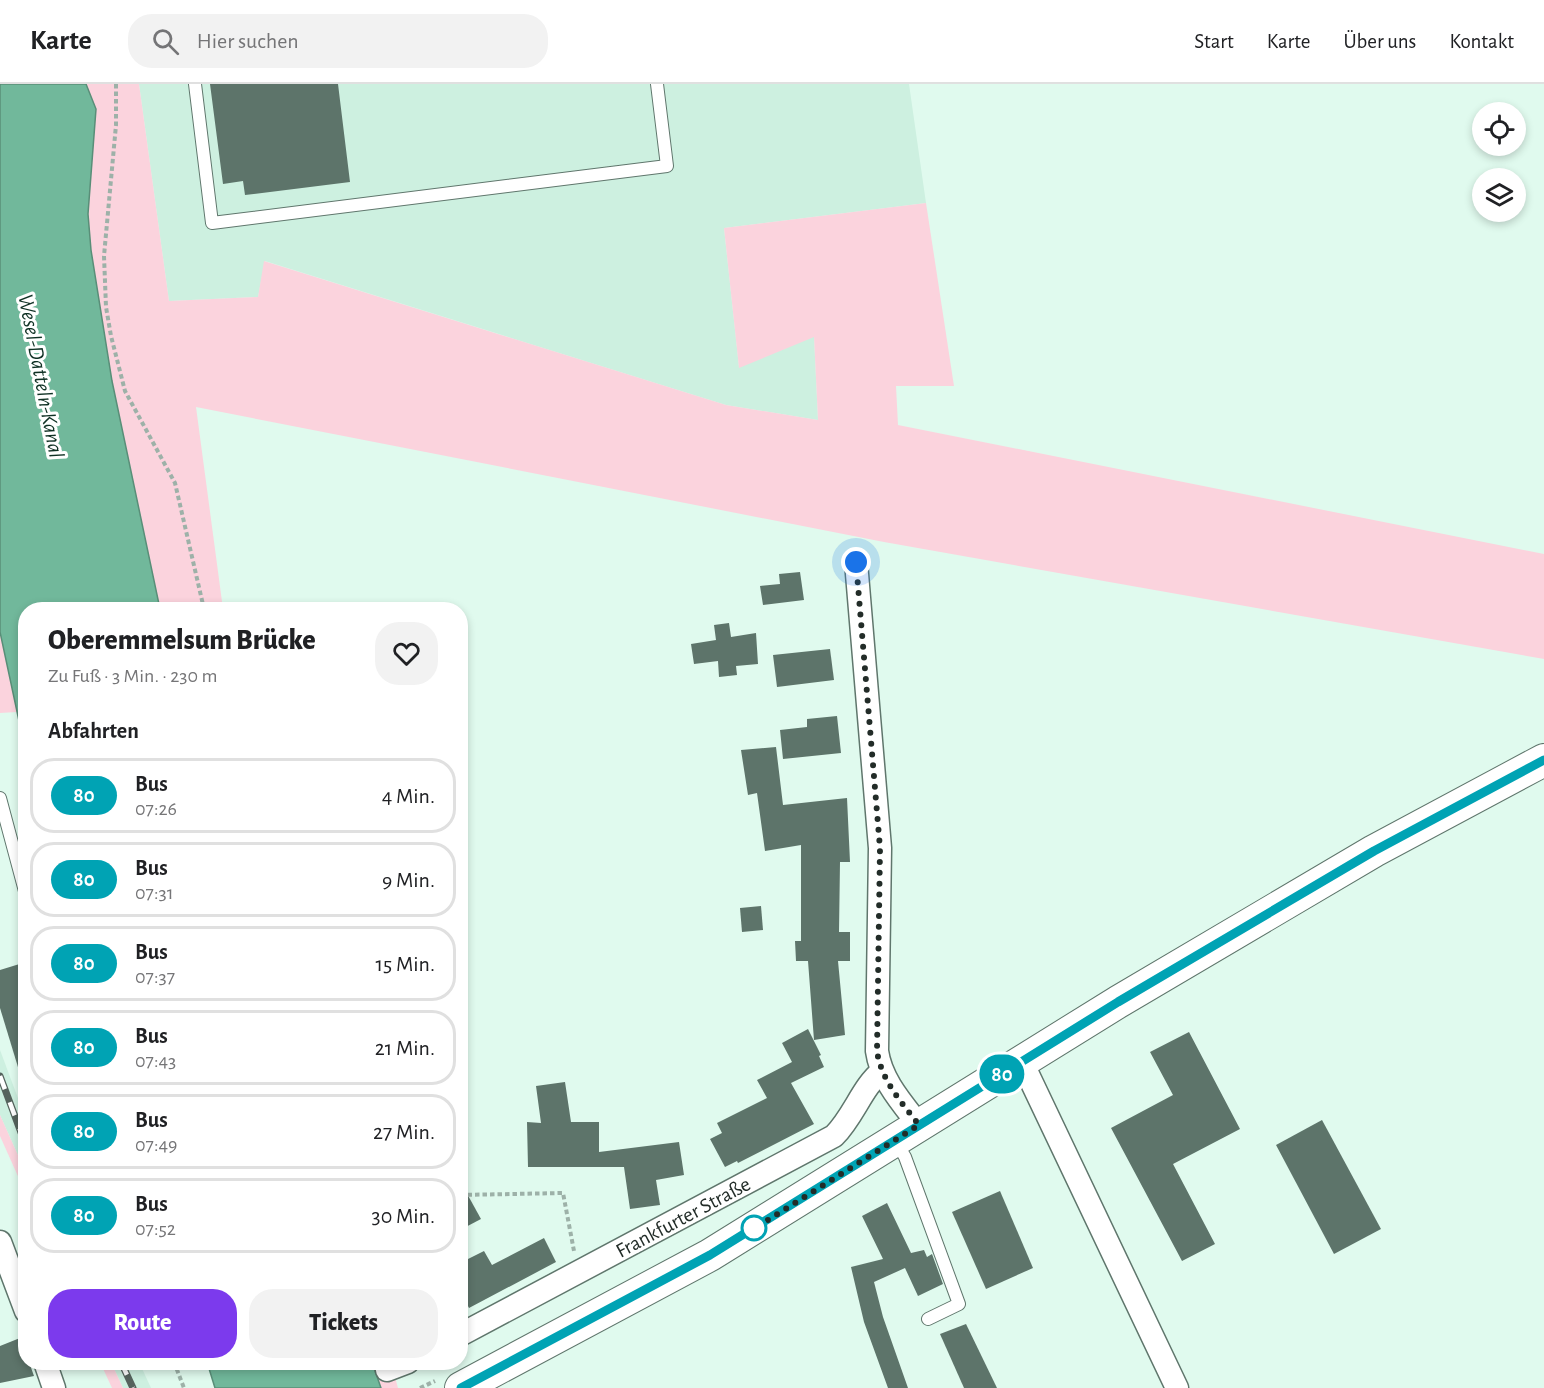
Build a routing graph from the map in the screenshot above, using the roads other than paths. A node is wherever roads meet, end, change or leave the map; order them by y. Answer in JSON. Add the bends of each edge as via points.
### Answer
{"nodes":[{"id":1,"x":195,"y":84,"type":"edge"},
{"id":2,"x":657,"y":84,"type":"edge"},
{"id":3,"x":856,"y":562,"type":"dead end"},
{"id":4,"x":1544,"y":760,"type":"edge"},
{"id":5,"x":0,"y":798,"type":"edge"},
{"id":6,"x":18,"y":865,"type":"edge"},
{"id":7,"x":1022,"y":1062,"type":"junction"},
{"id":8,"x":882,"y":1071,"type":"junction"},
{"id":9,"x":907,"y":1132,"type":"junction"},
{"id":10,"x":0,"y":1242,"type":"edge"},
{"id":11,"x":18,"y":1290,"type":"edge"},
{"id":12,"x":928,"y":1319,"type":"dead end"},
{"id":13,"x":468,"y":1331,"type":"edge"},
{"id":14,"x":48,"y":1370,"type":"edge"},
{"id":15,"x":466,"y":1385,"type":"edge"},
{"id":16,"x":54,"y":1388,"type":"edge"},
{"id":17,"x":1177,"y":1388,"type":"edge"}],
"edges":[{"from":1,"to":2,"type":"lane","via":[[212,223],[668,166]]},
{"from":3,"to":8,"type":"street","via":[[880,848],[877,1051]]},
{"from":4,"to":7,"type":"main road","name":"Frankfurter Straße","via":[[1374,851]]},
{"from":5,"to":6,"type":"lane"},
{"from":7,"to":9,"type":"main road","name":"Frankfurter Straße"},
{"from":7,"to":17,"type":"street"},
{"from":8,"to":9,"type":"street"},
{"from":8,"to":13,"type":"street","name":"Frankfurter Straße","via":[[834,1136]]},
{"from":9,"to":12,"type":"lane","via":[[904,1156],[959,1304]]},
{"from":9,"to":15,"type":"main road","name":"Frankfurter Straße","via":[[710,1255]]},
{"from":10,"to":11,"type":"street"},
{"from":14,"to":16,"type":"street"}]}
